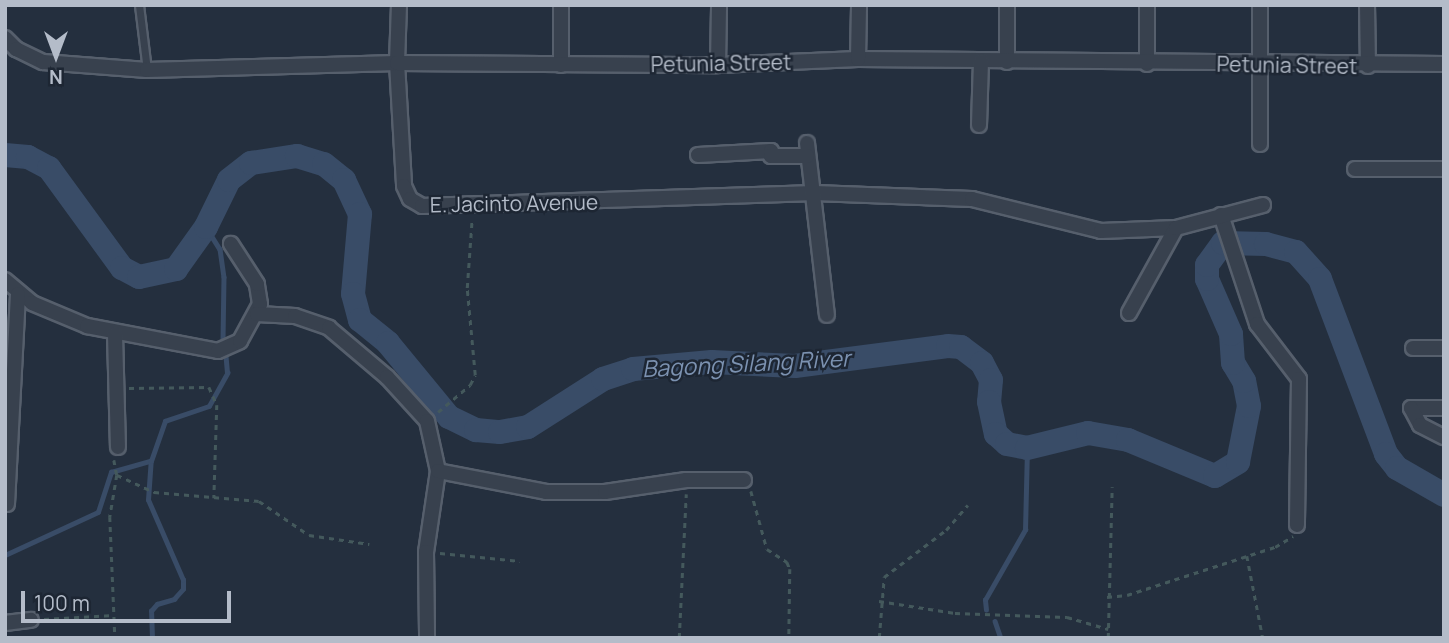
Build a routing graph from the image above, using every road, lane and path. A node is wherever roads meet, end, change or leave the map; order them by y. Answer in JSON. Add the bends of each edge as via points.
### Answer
{"nodes":[{"id":1,"x":139,"y":5,"type":"edge"},
{"id":2,"x":399,"y":5,"type":"edge"},
{"id":3,"x":561,"y":5,"type":"edge"},
{"id":4,"x":719,"y":5,"type":"edge"},
{"id":5,"x":859,"y":5,"type":"edge"},
{"id":6,"x":1007,"y":5,"type":"edge"},
{"id":7,"x":1147,"y":5,"type":"edge"},
{"id":8,"x":1260,"y":5,"type":"edge"},
{"id":9,"x":1367,"y":5,"type":"edge"},
{"id":10,"x":5,"y":38,"type":"edge"},
{"id":11,"x":858,"y":60,"type":"junction"},
{"id":12,"x":981,"y":61,"type":"junction"},
{"id":13,"x":1007,"y":62,"type":"junction"},
{"id":14,"x":397,"y":63,"type":"junction"},
{"id":15,"x":1147,"y":64,"type":"junction"},
{"id":16,"x":1444,"y":64,"type":"edge"},
{"id":17,"x":561,"y":65,"type":"junction"},
{"id":18,"x":718,"y":65,"type":"junction"},
{"id":19,"x":1260,"y":65,"type":"junction"},
{"id":20,"x":1367,"y":66,"type":"junction"},
{"id":21,"x":147,"y":70,"type":"junction"},
{"id":22,"x":979,"y":125,"type":"dead end"},
{"id":23,"x":1259,"y":144,"type":"dead end"},
{"id":24,"x":698,"y":155,"type":"dead end"},
{"id":25,"x":1355,"y":169,"type":"dead end"},
{"id":26,"x":1444,"y":169,"type":"edge"},
{"id":27,"x":815,"y":193,"type":"junction"},
{"id":28,"x":1263,"y":205,"type":"dead end"},
{"id":29,"x":473,"y":206,"type":"junction"},
{"id":30,"x":1221,"y":215,"type":"junction"},
{"id":31,"x":1176,"y":228,"type":"junction"},
{"id":32,"x":231,"y":244,"type":"dead end"},
{"id":33,"x":5,"y":280,"type":"edge"},
{"id":34,"x":18,"y":293,"type":"junction"},
{"id":35,"x":1129,"y":313,"type":"dead end"},
{"id":36,"x":257,"y":314,"type":"junction"},
{"id":37,"x":827,"y":315,"type":"dead end"},
{"id":38,"x":115,"y":334,"type":"junction"},
{"id":39,"x":1413,"y":348,"type":"dead end"},
{"id":40,"x":1444,"y":348,"type":"edge"},
{"id":41,"x":116,"y":388,"type":"junction"},
{"id":42,"x":1444,"y":408,"type":"edge"},
{"id":43,"x":432,"y":417,"type":"dead end"},
{"id":44,"x":1444,"y":437,"type":"edge"},
{"id":45,"x":118,"y":447,"type":"dead end"},
{"id":46,"x":114,"y":462,"type":"dead end"},
{"id":47,"x":438,"y":471,"type":"junction"},
{"id":48,"x":116,"y":474,"type":"junction"},
{"id":49,"x":687,"y":480,"type":"junction"},
{"id":50,"x":744,"y":480,"type":"joint"},
{"id":51,"x":1112,"y":487,"type":"dead end"},
{"id":52,"x":214,"y":498,"type":"junction"},
{"id":53,"x":7,"y":504,"type":"edge"},
{"id":54,"x":968,"y":505,"type":"dead end"},
{"id":55,"x":1297,"y":525,"type":"joint"},
{"id":56,"x":369,"y":544,"type":"dead end"},
{"id":57,"x":426,"y":552,"type":"junction"},
{"id":58,"x":1247,"y":556,"type":"junction"},
{"id":59,"x":520,"y":561,"type":"dead end"},
{"id":60,"x":1107,"y":597,"type":"junction"},
{"id":61,"x":879,"y":601,"type":"junction"},
{"id":62,"x":114,"y":615,"type":"junction"},
{"id":63,"x":31,"y":620,"type":"joint"},
{"id":64,"x":5,"y":623,"type":"edge"},
{"id":65,"x":1108,"y":629,"type":"junction"},
{"id":66,"x":115,"y":638,"type":"edge"},
{"id":67,"x":427,"y":638,"type":"edge"},
{"id":68,"x":680,"y":638,"type":"edge"},
{"id":69,"x":789,"y":638,"type":"edge"},
{"id":70,"x":878,"y":638,"type":"edge"},
{"id":71,"x":1108,"y":638,"type":"edge"},
{"id":72,"x":1263,"y":638,"type":"edge"}],
"edges":[{"from":1,"to":21,"type":"lane"},
{"from":2,"to":14,"type":"street","name":"E. Jacinto Avenue"},
{"from":3,"to":17,"type":"street"},
{"from":4,"to":18,"type":"street"},
{"from":5,"to":11,"type":"street"},
{"from":6,"to":13,"type":"street"},
{"from":7,"to":15,"type":"street"},
{"from":8,"to":19,"type":"street"},
{"from":9,"to":20,"type":"street"},
{"from":10,"to":21,"type":"street","name":"Petunia Street","via":[[43,62]]},
{"from":11,"to":12,"type":"street","name":"Petunia Street"},
{"from":11,"to":18,"type":"street","name":"Petunia Street"},
{"from":12,"to":13,"type":"street","name":"Petunia Street"},
{"from":12,"to":22,"type":"street"},
{"from":13,"to":15,"type":"street","name":"Petunia Street"},
{"from":14,"to":17,"type":"street","name":"Petunia Street"},
{"from":14,"to":21,"type":"street","name":"Petunia Street"},
{"from":14,"to":29,"type":"street","name":"E. Jacinto Avenue","via":[[404,186],[410,199],[436,208]]},
{"from":15,"to":19,"type":"street","name":"Petunia Street"},
{"from":16,"to":20,"type":"street","name":"Petunia Street"},
{"from":17,"to":18,"type":"street","name":"Petunia Street"},
{"from":19,"to":20,"type":"street","name":"Petunia Street"},
{"from":19,"to":23,"type":"street"},
{"from":24,"to":27,"type":"street","via":[[771,152],[771,156],[807,150]]},
{"from":25,"to":26,"type":"street"},
{"from":27,"to":29,"type":"street","name":"E. Jacinto Avenue"},
{"from":27,"to":31,"type":"street","name":"E. Jacinto Avenue","via":[[972,199],[1101,231]]},
{"from":27,"to":37,"type":"street"},
{"from":28,"to":30,"type":"street","name":"E. Jacinto Avenue"},
{"from":29,"to":43,"type":"path","via":[[467,288],[475,375]]},
{"from":30,"to":31,"type":"street","name":"E. Jacinto Avenue"},
{"from":30,"to":55,"type":"street","via":[[1257,324],[1299,379]]},
{"from":31,"to":35,"type":"street"},
{"from":32,"to":36,"type":"street","via":[[257,284]]},
{"from":33,"to":34,"type":"street"},
{"from":34,"to":38,"type":"street","via":[[60,316]]},
{"from":34,"to":53,"type":"street"},
{"from":36,"to":38,"type":"street","via":[[240,341],[224,350]]},
{"from":36,"to":47,"type":"street","via":[[311,319],[366,357],[427,421]]},
{"from":38,"to":41,"type":"street"},
{"from":39,"to":40,"type":"street"},
{"from":41,"to":45,"type":"street"},
{"from":41,"to":52,"type":"path","via":[[209,387],[217,405]]},
{"from":42,"to":44,"type":"street","via":[[1410,408],[1420,425]]},
{"from":46,"to":48,"type":"path"},
{"from":47,"to":49,"type":"street","via":[[546,492],[605,492]]},
{"from":47,"to":57,"type":"street"},
{"from":48,"to":52,"type":"path","via":[[154,492]]},
{"from":48,"to":62,"type":"path","via":[[110,517]]},
{"from":49,"to":50,"type":"street"},
{"from":49,"to":68,"type":"path"},
{"from":50,"to":69,"type":"path","via":[[752,492],[767,549],[788,562],[790,569]]},
{"from":51,"to":60,"type":"path"},
{"from":52,"to":56,"type":"path","via":[[259,501],[309,535]]},
{"from":54,"to":61,"type":"path","via":[[946,530],[893,566],[884,577]]},
{"from":55,"to":58,"type":"path","via":[[1285,543]]},
{"from":57,"to":59,"type":"path"},
{"from":57,"to":67,"type":"street"},
{"from":58,"to":60,"type":"path","via":[[1127,595]]},
{"from":58,"to":72,"type":"path"},
{"from":60,"to":65,"type":"path"},
{"from":61,"to":65,"type":"path","via":[[955,613],[1068,617]]},
{"from":61,"to":70,"type":"path"},
{"from":62,"to":63,"type":"path"},
{"from":62,"to":66,"type":"path"},
{"from":63,"to":64,"type":"street"},
{"from":65,"to":71,"type":"path"}]}
